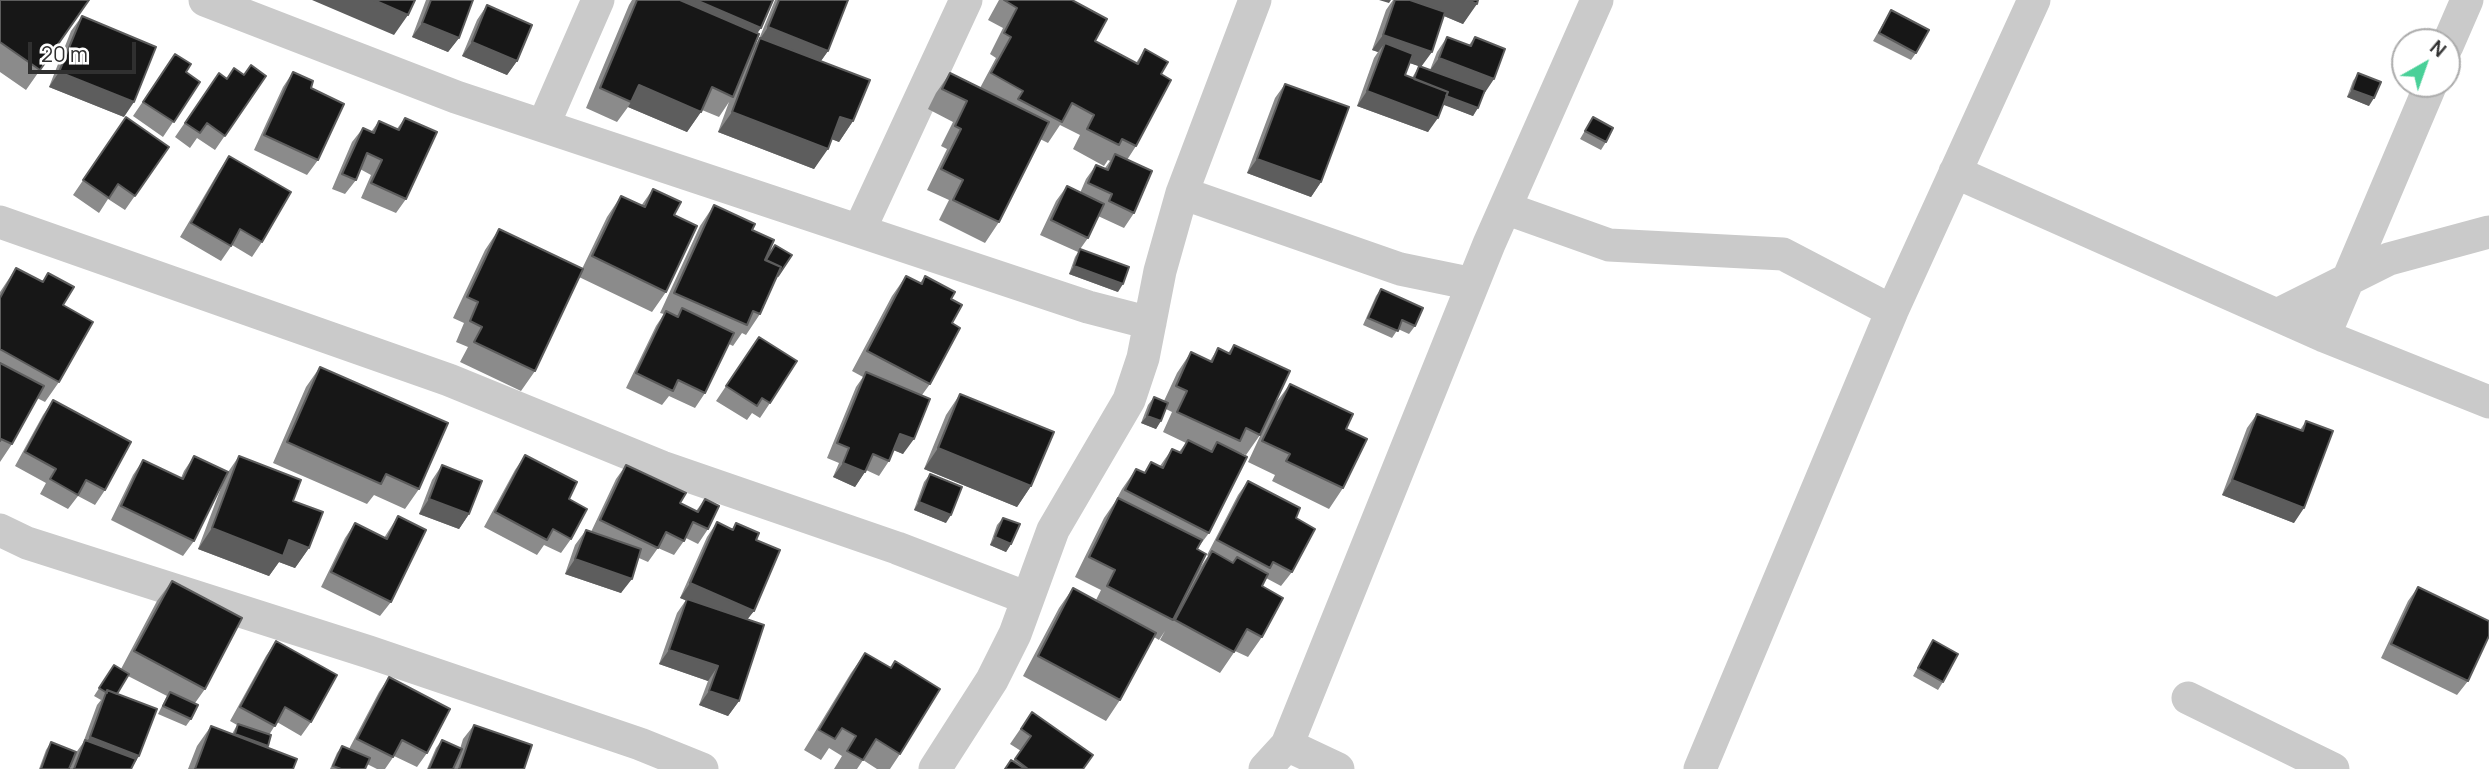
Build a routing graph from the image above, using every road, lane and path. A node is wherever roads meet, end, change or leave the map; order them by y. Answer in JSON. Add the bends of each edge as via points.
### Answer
{"nodes":[{"id":1,"x":205,"y":0,"type":"edge"},
{"id":2,"x":598,"y":0,"type":"edge"},
{"id":3,"x":966,"y":0,"type":"edge"},
{"id":4,"x":1255,"y":0,"type":"edge"},
{"id":5,"x":1597,"y":0,"type":"edge"},
{"id":6,"x":2034,"y":0,"type":"edge"},
{"id":7,"x":2467,"y":0,"type":"edge"},
{"id":8,"x":2455,"y":28,"type":"edge"},
{"id":9,"x":2425,"y":98,"type":"edge"},
{"id":10,"x":543,"y":126,"type":"junction"},
{"id":11,"x":1955,"y":172,"type":"junction"},
{"id":12,"x":1181,"y":193,"type":"junction"},
{"id":13,"x":1505,"y":208,"type":"junction"},
{"id":14,"x":0,"y":222,"type":"edge"},
{"id":15,"x":859,"y":231,"type":"junction"},
{"id":16,"x":2489,"y":232,"type":"edge"},
{"id":17,"x":2348,"y":280,"type":"junction"},
{"id":18,"x":1473,"y":284,"type":"junction"},
{"id":19,"x":1892,"y":311,"type":"junction"},
{"id":20,"x":2277,"y":315,"type":"junction"},
{"id":21,"x":1150,"y":323,"type":"junction"},
{"id":22,"x":2324,"y":336,"type":"junction"},
{"id":23,"x":2489,"y":402,"type":"edge"},
{"id":24,"x":0,"y":530,"type":"edge"},
{"id":25,"x":1027,"y":598,"type":"junction"},
{"id":26,"x":2188,"y":698,"type":"dead end"},
{"id":27,"x":1276,"y":757,"type":"edge"},
{"id":28,"x":702,"y":769,"type":"edge"},
{"id":29,"x":935,"y":769,"type":"edge"},
{"id":30,"x":1338,"y":769,"type":"edge"},
{"id":31,"x":1700,"y":769,"type":"edge"},
{"id":32,"x":2333,"y":769,"type":"edge"}],
"edges":[{"from":1,"to":10,"type":"street"},
{"from":2,"to":10,"type":"street"},
{"from":3,"to":15,"type":"street"},
{"from":4,"to":12,"type":"street"},
{"from":5,"to":13,"type":"street"},
{"from":6,"to":11,"type":"street"},
{"from":7,"to":8,"type":"street"},
{"from":9,"to":17,"type":"street"},
{"from":10,"to":15,"type":"street"},
{"from":11,"to":19,"type":"street"},
{"from":11,"to":20,"type":"street"},
{"from":12,"to":18,"type":"street","via":[[1399,269]]},
{"from":12,"to":21,"type":"street"},
{"from":13,"to":18,"type":"street"},
{"from":13,"to":19,"type":"street","via":[[1609,245],[1783,254]]},
{"from":14,"to":25,"type":"street","via":[[449,380],[663,467]]},
{"from":15,"to":21,"type":"street"},
{"from":16,"to":17,"type":"street","via":[[2389,259]]},
{"from":17,"to":20,"type":"street"},
{"from":17,"to":22,"type":"street"},
{"from":18,"to":27,"type":"street"},
{"from":19,"to":31,"type":"street"},
{"from":20,"to":22,"type":"street"},
{"from":21,"to":25,"type":"street","via":[[1129,400],[1053,530]]},
{"from":22,"to":23,"type":"street"},
{"from":24,"to":28,"type":"street","via":[[27,543],[640,744]]},
{"from":25,"to":29,"type":"street","via":[[992,680]]},
{"from":26,"to":32,"type":"street"},
{"from":27,"to":30,"type":"street"}]}
